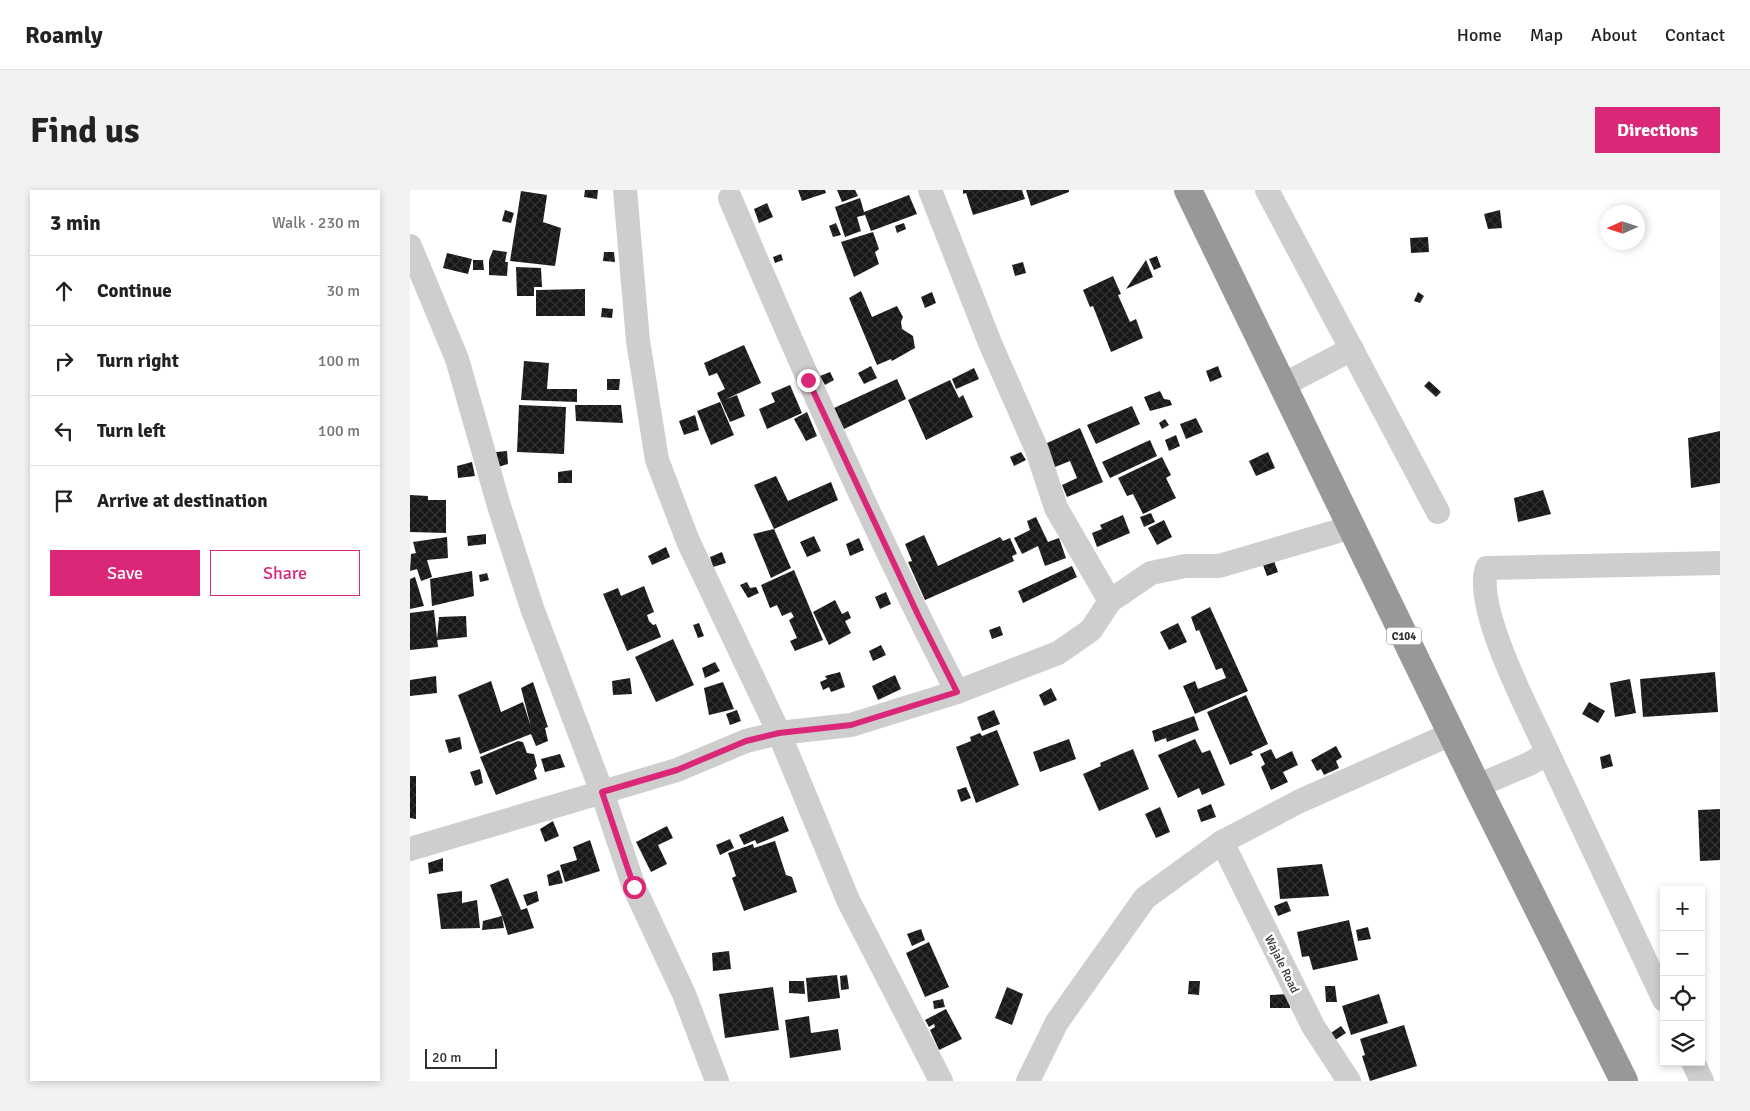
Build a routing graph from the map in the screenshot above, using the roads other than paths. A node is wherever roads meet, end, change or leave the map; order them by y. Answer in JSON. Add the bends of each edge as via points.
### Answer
{"nodes":[{"id":1,"x":625,"y":190,"type":"edge"},
{"id":2,"x":930,"y":190,"type":"edge"},
{"id":3,"x":1188,"y":190,"type":"edge"},
{"id":4,"x":1267,"y":190,"type":"edge"},
{"id":5,"x":730,"y":198,"type":"dead end"},
{"id":6,"x":410,"y":246,"type":"edge"},
{"id":7,"x":1352,"y":349,"type":"junction"},
{"id":8,"x":1283,"y":385,"type":"junction"},
{"id":9,"x":1438,"y":512,"type":"dead end"},
{"id":10,"x":1352,"y":527,"type":"junction"},
{"id":11,"x":1720,"y":562,"type":"edge"},
{"id":12,"x":1110,"y":601,"type":"junction"},
{"id":13,"x":957,"y":692,"type":"junction"},
{"id":14,"x":779,"y":733,"type":"junction"},
{"id":15,"x":1451,"y":734,"type":"junction"},
{"id":16,"x":1548,"y":753,"type":"junction"},
{"id":17,"x":1476,"y":786,"type":"junction"},
{"id":18,"x":602,"y":792,"type":"junction"},
{"id":19,"x":1222,"y":842,"type":"junction"},
{"id":20,"x":410,"y":849,"type":"edge"},
{"id":21,"x":1660,"y":991,"type":"edge"},
{"id":22,"x":1695,"y":1066,"type":"edge"},
{"id":23,"x":717,"y":1081,"type":"edge"},
{"id":24,"x":941,"y":1081,"type":"edge"},
{"id":25,"x":1028,"y":1081,"type":"edge"},
{"id":26,"x":1349,"y":1081,"type":"edge"},
{"id":27,"x":1624,"y":1081,"type":"edge"},
{"id":28,"x":1702,"y":1081,"type":"edge"}],
"edges":[{"from":1,"to":14,"type":"street","via":[[638,341],[657,460],[688,541]]},
{"from":2,"to":12,"type":"street","via":[[1036,450],[1056,508]]},
{"from":3,"to":8,"type":"highway","number":"C104"},
{"from":4,"to":7,"type":"street"},
{"from":5,"to":13,"type":"street","via":[[808,380]]},
{"from":6,"to":18,"type":"street","via":[[457,359],[532,608]]},
{"from":7,"to":8,"type":"street"},
{"from":7,"to":9,"type":"street"},
{"from":8,"to":10,"type":"highway","number":"C104"},
{"from":10,"to":12,"type":"street","via":[[1219,566],[1185,566],[1151,572]]},
{"from":10,"to":15,"type":"highway","number":"C104"},
{"from":11,"to":16,"type":"street","via":[[1488,568],[1484,595],[1502,651]]},
{"from":12,"to":13,"type":"street","via":[[1091,630],[1058,653]]},
{"from":13,"to":14,"type":"street","via":[[851,725]]},
{"from":14,"to":18,"type":"street","via":[[746,741],[677,770]]},
{"from":14,"to":24,"type":"street","via":[[848,900]]},
{"from":15,"to":17,"type":"highway","number":"C104"},
{"from":15,"to":19,"type":"street","via":[[1300,801]]},
{"from":16,"to":17,"type":"street"},
{"from":16,"to":21,"type":"street"},
{"from":17,"to":27,"type":"highway","number":"C104"},
{"from":18,"to":20,"type":"street"},
{"from":18,"to":23,"type":"street","via":[[634,887],[684,994]]},
{"from":19,"to":25,"type":"street","via":[[1145,898],[1056,1022]]},
{"from":19,"to":26,"type":"street","name":"Wajale Road","via":[[1313,1026]]},
{"from":22,"to":28,"type":"street"}]}
